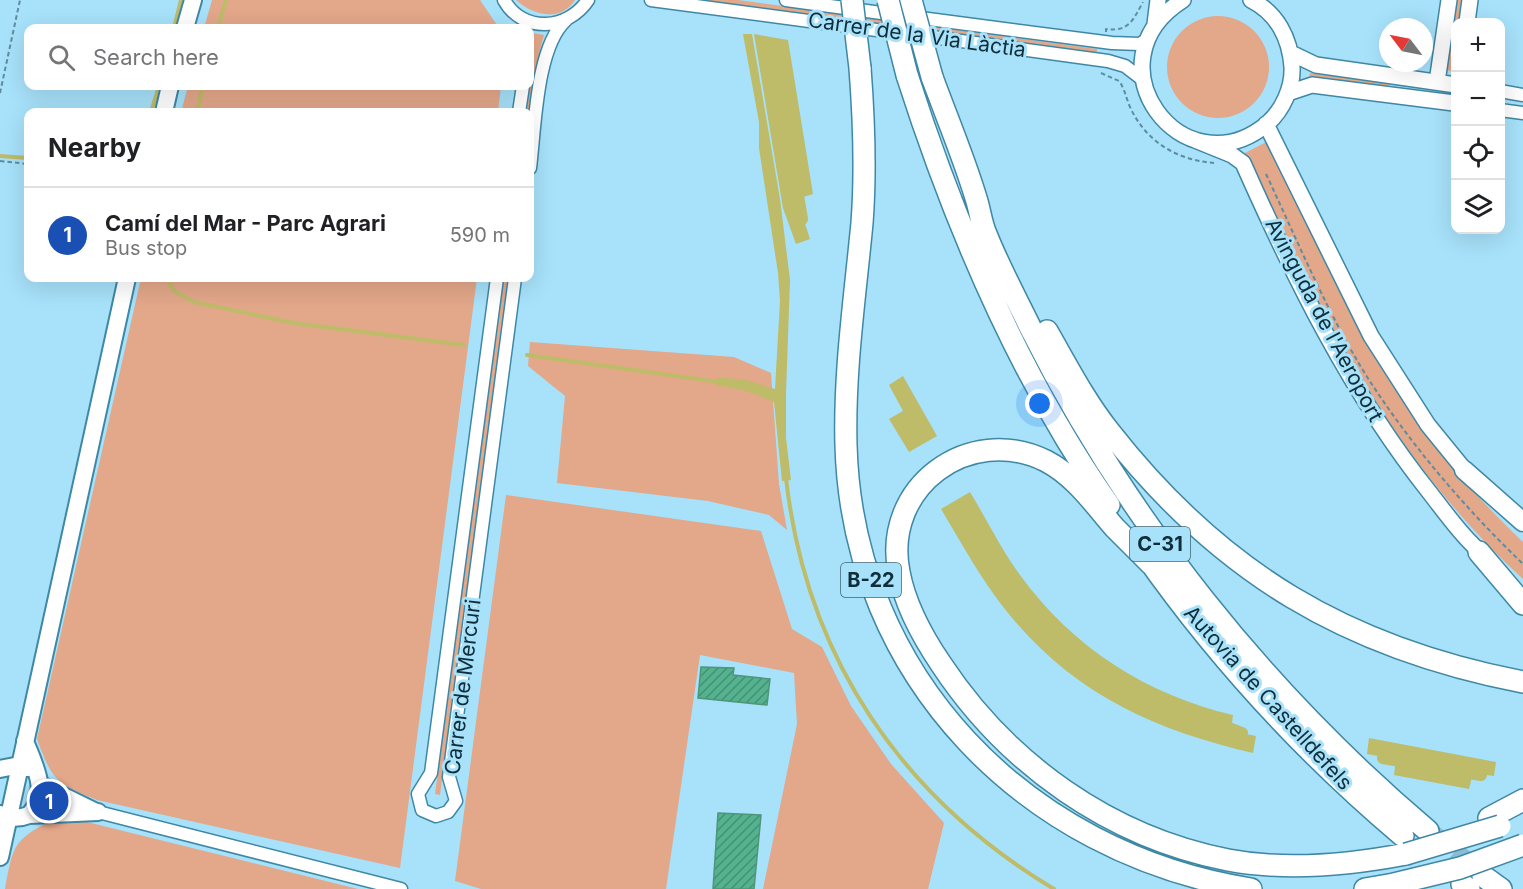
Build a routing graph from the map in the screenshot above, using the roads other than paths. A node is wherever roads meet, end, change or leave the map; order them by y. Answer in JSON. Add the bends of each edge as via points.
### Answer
{"nodes":[{"id":1,"x":193,"y":0,"type":"edge"},
{"id":2,"x":504,"y":0,"type":"edge"},
{"id":3,"x":595,"y":0,"type":"edge"},
{"id":4,"x":651,"y":0,"type":"edge"},
{"id":5,"x":786,"y":0,"type":"edge"},
{"id":6,"x":852,"y":0,"type":"edge"},
{"id":7,"x":888,"y":0,"type":"edge"},
{"id":8,"x":911,"y":0,"type":"edge"},
{"id":9,"x":1158,"y":0,"type":"edge"},
{"id":10,"x":1183,"y":0,"type":"edge"},
{"id":11,"x":1251,"y":0,"type":"edge"},
{"id":12,"x":1449,"y":0,"type":"edge"},
{"id":13,"x":1470,"y":0,"type":"edge"},
{"id":14,"x":585,"y":5,"type":"edge"},
{"id":15,"x":513,"y":11,"type":"junction"},
{"id":16,"x":1468,"y":18,"type":"edge"},
{"id":17,"x":566,"y":20,"type":"junction"},
{"id":18,"x":186,"y":24,"type":"edge"},
{"id":19,"x":521,"y":24,"type":"edge"},
{"id":20,"x":1155,"y":24,"type":"junction"},
{"id":21,"x":1146,"y":40,"type":"junction"},
{"id":22,"x":1291,"y":53,"type":"junction"},
{"id":23,"x":1142,"y":79,"type":"junction"},
{"id":24,"x":169,"y":90,"type":"edge"},
{"id":25,"x":522,"y":90,"type":"edge"},
{"id":26,"x":1505,"y":92,"type":"edge"},
{"id":27,"x":1288,"y":93,"type":"junction"},
{"id":28,"x":1451,"y":93,"type":"edge"},
{"id":29,"x":1523,"y":94,"type":"edge"},
{"id":30,"x":165,"y":108,"type":"edge"},
{"id":31,"x":520,"y":108,"type":"edge"},
{"id":32,"x":1505,"y":111,"type":"edge"},
{"id":33,"x":1523,"y":113,"type":"edge"},
{"id":34,"x":1266,"y":124,"type":"junction"},
{"id":35,"x":534,"y":137,"type":"edge"},
{"id":36,"x":1195,"y":140,"type":"junction"},
{"id":37,"x":976,"y":198,"type":"junction"},
{"id":38,"x":126,"y":282,"type":"edge"},
{"id":39,"x":496,"y":282,"type":"edge"},
{"id":40,"x":514,"y":282,"type":"edge"},
{"id":41,"x":1464,"y":470,"type":"junction"},
{"id":42,"x":1523,"y":522,"type":"edge"},
{"id":43,"x":1523,"y":533,"type":"edge"},
{"id":44,"x":1479,"y":552,"type":"junction"},
{"id":45,"x":1151,"y":564,"type":"junction"},
{"id":46,"x":1523,"y":590,"type":"edge"},
{"id":47,"x":1523,"y":604,"type":"edge"},
{"id":48,"x":1523,"y":682,"type":"edge"},
{"id":49,"x":25,"y":741,"type":"junction"},
{"id":50,"x":20,"y":765,"type":"junction"},
{"id":51,"x":0,"y":769,"type":"edge"},
{"id":52,"x":39,"y":781,"type":"junction"},
{"id":53,"x":1523,"y":800,"type":"edge"},
{"id":54,"x":98,"y":812,"type":"junction"},
{"id":55,"x":29,"y":814,"type":"junction"},
{"id":56,"x":1523,"y":816,"type":"edge"},
{"id":57,"x":1494,"y":822,"type":"junction"},
{"id":58,"x":3,"y":825,"type":"edge"},
{"id":59,"x":1428,"y":831,"type":"tunnel mouth"},
{"id":60,"x":1405,"y":845,"type":"junction"},
{"id":61,"x":1523,"y":845,"type":"edge"},
{"id":62,"x":0,"y":857,"type":"edge"},
{"id":63,"x":1471,"y":883,"type":"tunnel mouth"},
{"id":64,"x":400,"y":889,"type":"edge"},
{"id":65,"x":1251,"y":889,"type":"edge"},
{"id":66,"x":1365,"y":889,"type":"edge"},
{"id":67,"x":1501,"y":889,"type":"edge"}],
"edges":[{"from":1,"to":18,"type":"main road"},
{"from":2,"to":15,"type":"street"},
{"from":3,"to":14,"type":"street"},
{"from":4,"to":23,"type":"street","name":"Carrer de la Via Làctia","via":[[1108,61],[1125,66]]},
{"from":5,"to":21,"type":"street","name":"Carrer de la Via Làctia","via":[[1112,44],[1140,44]]},
{"from":6,"to":65,"type":"highway","number":"B-22","bridge":true,"via":[[860,68],[864,180],[848,356],[846,446],[854,519],[875,593],[891,632],[938,707],[962,736],[989,765],[1043,808],[1072,828],[1143,861]]},
{"from":7,"to":45,"type":"highway","name":"Autovia de Castelldefels","number":"C-31","bridge":true,"via":[[907,75],[958,219],[1015,344],[1076,452]]},
{"from":8,"to":37,"type":"highway","name":"Autovia de Castelldefels","number":"C-31","bridge":true,"via":[[932,77]]},
{"from":9,"to":20,"type":"street"},
{"from":10,"to":20,"type":"street"},
{"from":11,"to":22,"type":"street","via":[[1280,26]]},
{"from":12,"to":28,"type":"street"},
{"from":13,"to":16,"type":"street"},
{"from":14,"to":17,"type":"street"},
{"from":15,"to":17,"type":"street","via":[[536,24]]},
{"from":15,"to":19,"type":"street"},
{"from":17,"to":35,"type":"street","via":[[554,33],[544,60]]},
{"from":20,"to":21,"type":"street"},
{"from":21,"to":23,"type":"street"},
{"from":22,"to":27,"type":"street"},
{"from":22,"to":28,"type":"street","via":[[1316,65]]},
{"from":23,"to":36,"type":"street","name":"Avinguda de l'Aeroport","via":[[1149,102],[1160,118]]},
{"from":24,"to":30,"type":"main road"},
{"from":25,"to":31,"type":"street"},
{"from":26,"to":29,"type":"street"},
{"from":27,"to":28,"type":"street","via":[[1312,85],[1419,99],[1426,90]]},
{"from":27,"to":34,"type":"street"},
{"from":32,"to":33,"type":"street"},
{"from":34,"to":36,"type":"street","via":[[1239,140]]},
{"from":34,"to":41,"type":"street","name":"Avinguda de l'Aeroport","via":[[1371,336],[1414,404]]},
{"from":36,"to":44,"type":"street","name":"Avinguda de l'Aeroport","via":[[1232,155],[1243,164],[1308,299],[1380,425]]},
{"from":37,"to":48,"type":"highway","via":[[995,227],[1047,331],[1108,430],[1159,491],[1192,523],[1280,591],[1368,638],[1462,669]]},
{"from":37,"to":59,"type":"highway","name":"Autovia de Castelldefels","number":"C-31","via":[[994,253],[1063,392],[1156,538],[1252,658],[1333,744]]},
{"from":38,"to":49,"type":"main road"},
{"from":39,"to":40,"type":"street","name":"Carrer de Mercuri","via":[[431,773],[418,794],[422,810],[436,816],[448,812],[456,801],[449,777]]},
{"from":41,"to":42,"type":"main road"},
{"from":41,"to":43,"type":"street","name":"Avinguda de l'Aeroport"},
{"from":44,"to":46,"type":"street","name":"Avinguda de l'Aeroport"},
{"from":44,"to":47,"type":"highway"},
{"from":45,"to":60,"type":"highway","name":"Autovia de Castelldefels","number":"C-31","via":[[1252,687]]},
{"from":45,"to":60,"type":"highway","via":[[1062,472],[1046,462],[1008,450],[969,453],[946,462],[932,474],[912,497],[897,548],[903,589],[915,619],[976,714],[1009,748],[1085,805],[1155,839],[1230,860],[1309,865],[1366,862]]},
{"from":49,"to":50,"type":"main road"},
{"from":49,"to":52,"type":"main road"},
{"from":50,"to":51,"type":"main road"},
{"from":50,"to":52,"type":"main road"},
{"from":50,"to":58,"type":"main road"},
{"from":52,"to":54,"type":"main road"},
{"from":52,"to":55,"type":"main road","via":[[38,804]]},
{"from":53,"to":57,"type":"highway"},
{"from":54,"to":55,"type":"main road"},
{"from":54,"to":64,"type":"street"},
{"from":55,"to":58,"type":"main road"},
{"from":56,"to":57,"type":"highway"},
{"from":57,"to":60,"type":"highway","bridge":true},
{"from":58,"to":62,"type":"main road"},
{"from":61,"to":66,"type":"highway","bridge":true,"via":[[1460,868]]},
{"from":63,"to":67,"type":"highway"}]}
